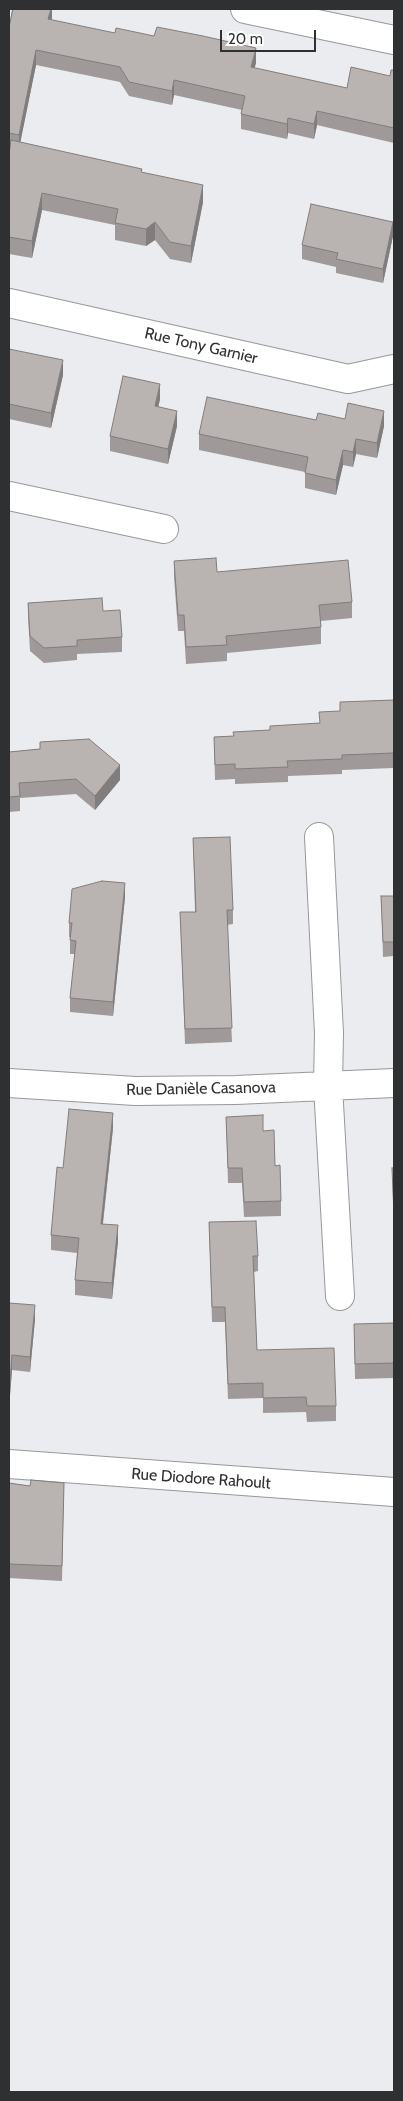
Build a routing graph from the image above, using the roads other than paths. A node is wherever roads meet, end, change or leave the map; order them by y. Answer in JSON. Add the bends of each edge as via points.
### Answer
{"nodes":[{"id":1,"x":245,"y":9,"type":"edge"},
{"id":2,"x":394,"y":40,"type":"edge"},
{"id":3,"x":9,"y":303,"type":"edge"},
{"id":4,"x":394,"y":369,"type":"edge"},
{"id":5,"x":9,"y":496,"type":"edge"},
{"id":6,"x":164,"y":529,"type":"dead end"},
{"id":7,"x":319,"y":837,"type":"dead end"},
{"id":8,"x":9,"y":1083,"type":"edge"},
{"id":9,"x":394,"y":1083,"type":"edge"},
{"id":10,"x":328,"y":1086,"type":"junction"},
{"id":11,"x":340,"y":1296,"type":"dead end"},
{"id":12,"x":9,"y":1464,"type":"edge"},
{"id":13,"x":394,"y":1492,"type":"edge"}],
"edges":[{"from":1,"to":2,"type":"street"},
{"from":3,"to":4,"type":"street","name":"Rue Tony Garnier","via":[[348,378]]},
{"from":5,"to":6,"type":"street"},
{"from":7,"to":10,"type":"street","via":[[329,1033]]},
{"from":8,"to":10,"type":"street","name":"Rue Danièle Casanova","via":[[135,1091]]},
{"from":9,"to":10,"type":"street","name":"Rue Danièle Casanova"},
{"from":10,"to":11,"type":"street"},
{"from":12,"to":13,"type":"street","name":"Rue Diodore Rahoult"}]}
